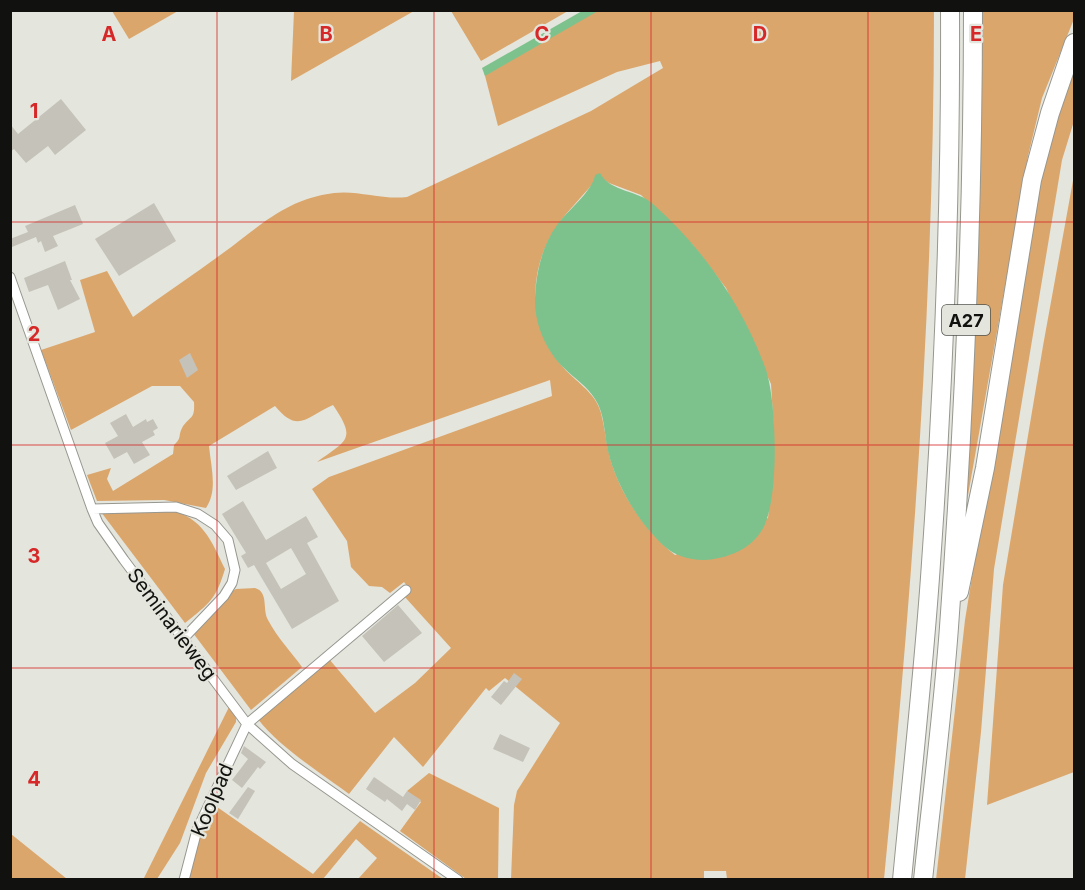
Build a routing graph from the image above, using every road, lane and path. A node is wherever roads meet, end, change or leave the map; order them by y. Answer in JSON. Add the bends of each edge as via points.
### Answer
{"nodes":[{"id":1,"x":944,"y":10,"type":"edge"},
{"id":2,"x":950,"y":10,"type":"edge"},
{"id":3,"x":973,"y":10,"type":"edge"},
{"id":4,"x":1074,"y":43,"type":"edge"},
{"id":5,"x":950,"y":63,"type":"junction"},
{"id":6,"x":10,"y":277,"type":"edge"},
{"id":7,"x":92,"y":509,"type":"junction"},
{"id":8,"x":406,"y":590,"type":"dead end"},
{"id":9,"x":949,"y":629,"type":"junction"},
{"id":10,"x":183,"y":639,"type":"junction"},
{"id":11,"x":247,"y":724,"type":"junction"},
{"id":12,"x":184,"y":879,"type":"edge"},
{"id":13,"x":458,"y":879,"type":"edge"},
{"id":14,"x":902,"y":879,"type":"edge"},
{"id":15,"x":923,"y":879,"type":"edge"}],
"edges":[{"from":1,"to":5,"type":"highway","number":"A27"},
{"from":2,"to":5,"type":"highway","number":"A27"},
{"from":3,"to":9,"type":"highway","number":"A27","via":[[965,345]]},
{"from":4,"to":9,"type":"highway","number":"A27","via":[[1032,180],[985,468]]},
{"from":5,"to":14,"type":"highway","number":"A27","via":[[947,252],[937,471]]},
{"from":6,"to":7,"type":"street","name":"Seminarieweg"},
{"from":7,"to":10,"type":"street","name":"Seminarieweg","via":[[98,523]]},
{"from":7,"to":10,"type":"street","via":[[176,507],[198,514],[228,540],[235,570],[232,583]]},
{"from":8,"to":11,"type":"street"},
{"from":9,"to":15,"type":"highway","number":"A27"},
{"from":10,"to":11,"type":"street","name":"Seminarieweg"},
{"from":11,"to":12,"type":"street","name":"Koolpad","via":[[197,830]]},
{"from":11,"to":13,"type":"street","name":"Seminarieweg","via":[[292,764]]}]}
